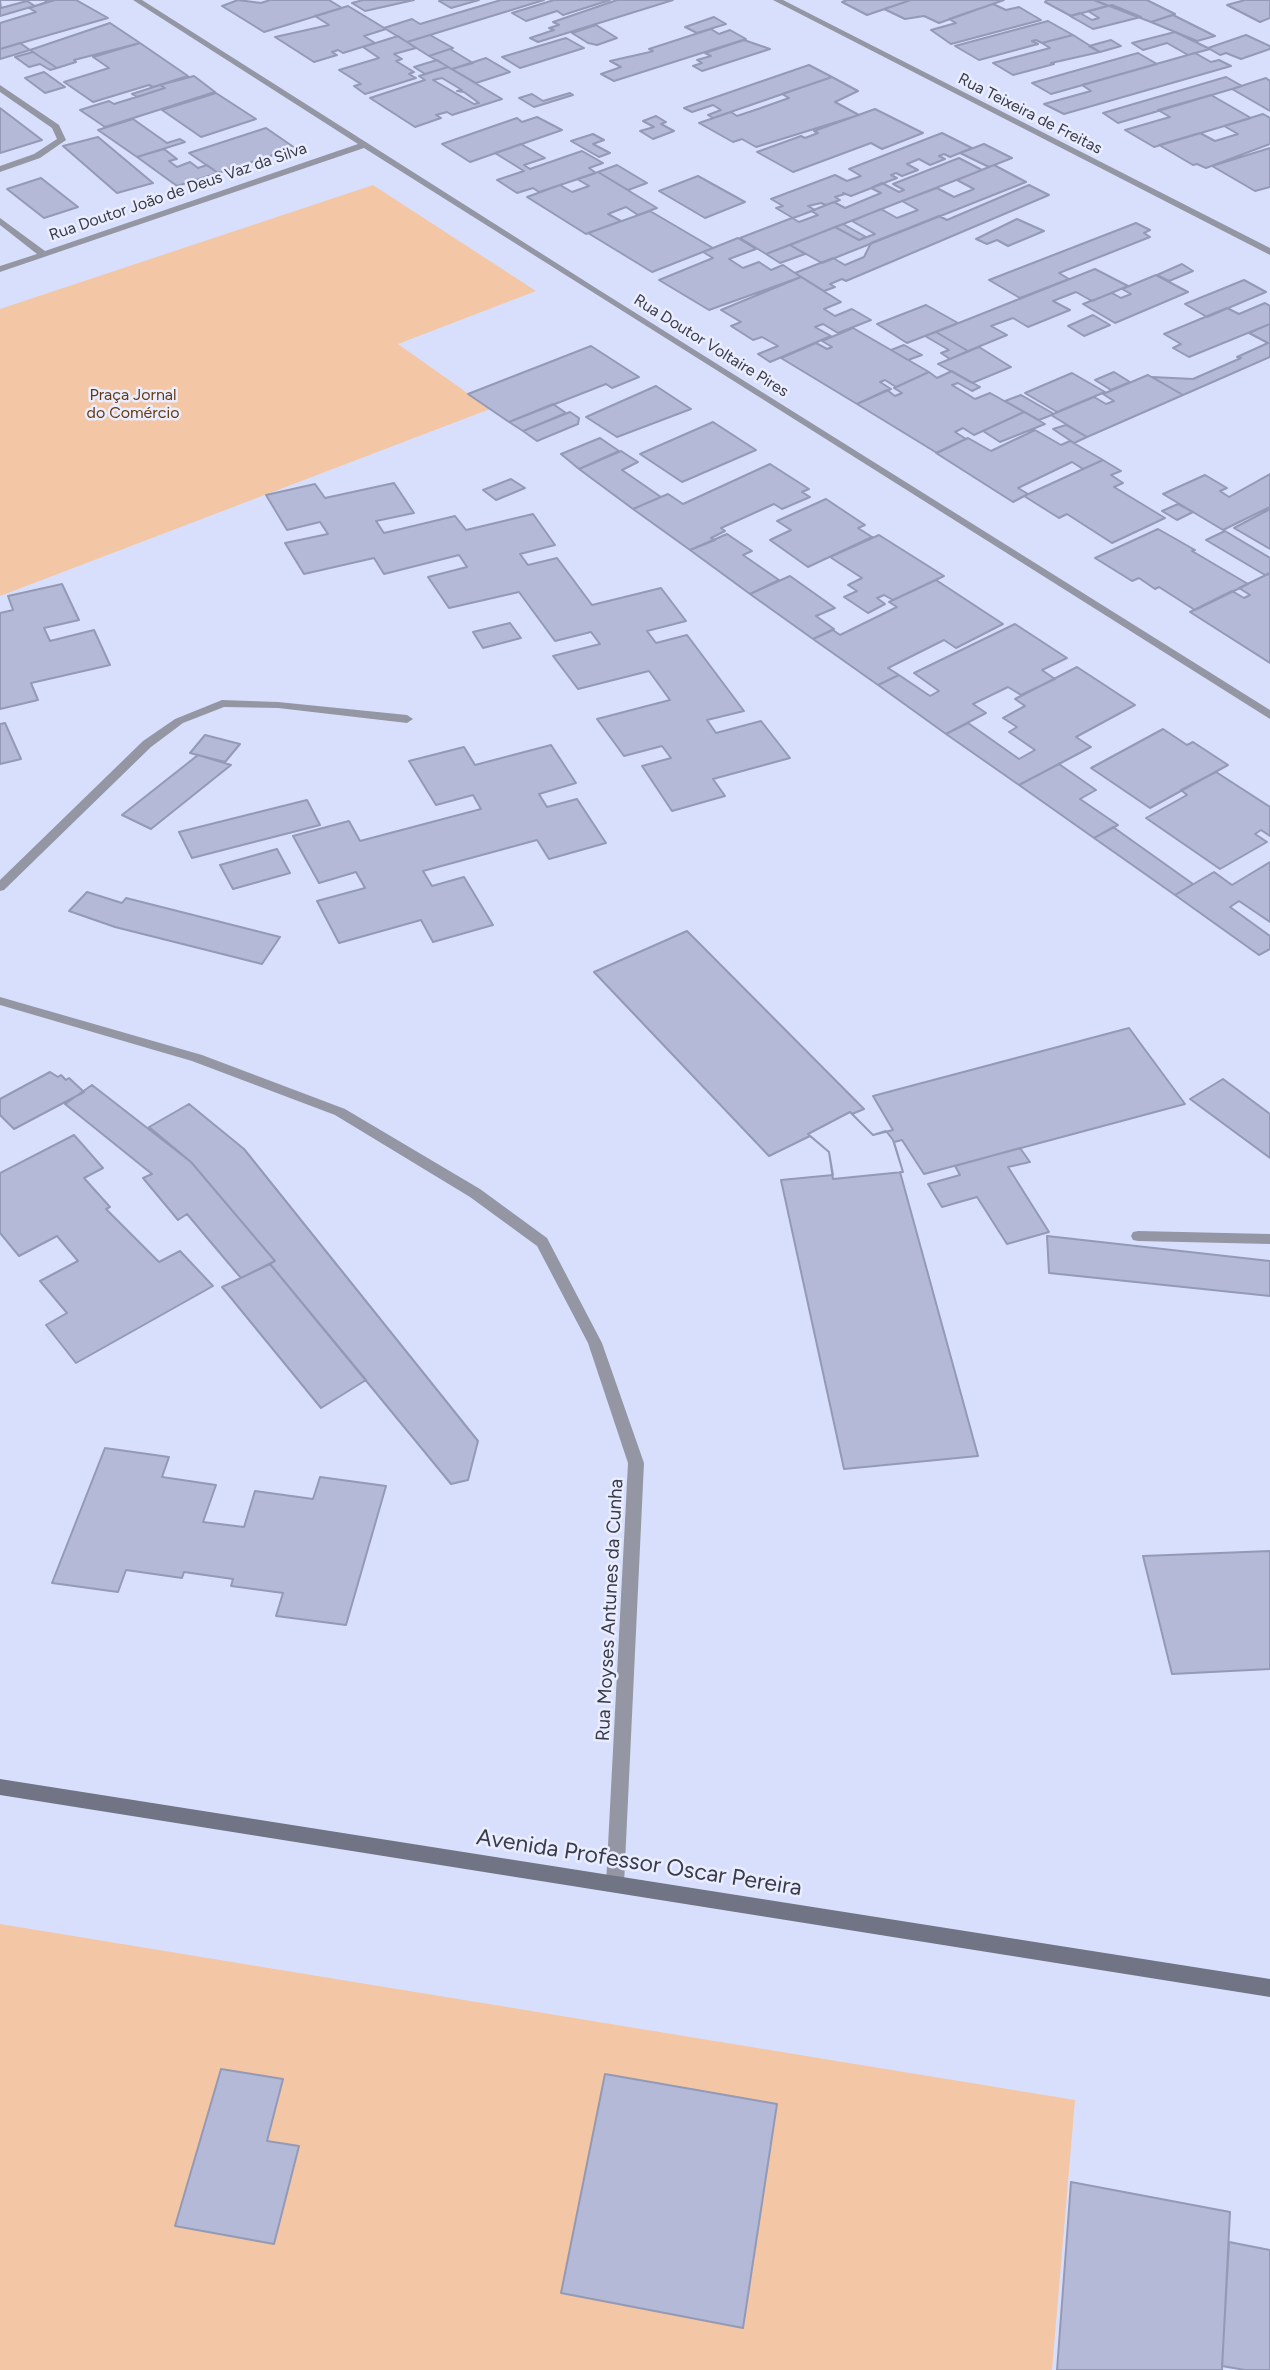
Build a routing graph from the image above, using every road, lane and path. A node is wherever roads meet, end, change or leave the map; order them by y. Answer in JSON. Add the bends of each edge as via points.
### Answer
{"nodes":[{"id":1,"x":137,"y":0,"type":"edge"},
{"id":2,"x":777,"y":0,"type":"edge"},
{"id":3,"x":0,"y":88,"type":"edge"},
{"id":4,"x":365,"y":145,"type":"junction"},
{"id":5,"x":0,"y":169,"type":"edge"},
{"id":6,"x":0,"y":221,"type":"edge"},
{"id":7,"x":1270,"y":252,"type":"edge"},
{"id":8,"x":43,"y":254,"type":"junction"},
{"id":9,"x":0,"y":269,"type":"edge"},
{"id":10,"x":1270,"y":715,"type":"edge"},
{"id":11,"x":407,"y":719,"type":"dead end"},
{"id":12,"x":0,"y":887,"type":"edge"},
{"id":13,"x":0,"y":1001,"type":"edge"},
{"id":14,"x":1138,"y":1236,"type":"dead end"},
{"id":15,"x":1270,"y":1239,"type":"edge"},
{"id":16,"x":0,"y":1787,"type":"edge"},
{"id":17,"x":615,"y":1884,"type":"junction"},
{"id":18,"x":1270,"y":1988,"type":"edge"}],
"edges":[{"from":1,"to":4,"type":"street","name":"Rua Doutor Voltaire Pires"},
{"from":2,"to":7,"type":"street","name":"Rua Teixeira de Freitas"},
{"from":3,"to":5,"type":"street","via":[[56,127],[62,140],[37,156]]},
{"from":4,"to":8,"type":"street","name":"Rua Doutor João de Deus Vaz da Silva"},
{"from":4,"to":10,"type":"street","name":"Rua Doutor Voltaire Pires"},
{"from":6,"to":8,"type":"street"},
{"from":8,"to":9,"type":"street","name":"Rua Doutor João de Deus Vaz da Silva"},
{"from":11,"to":12,"type":"street","via":[[222,703],[179,720],[147,744]]},
{"from":13,"to":17,"type":"street","name":"Rua Moyses Antunes da Cunha","via":[[197,1058],[340,1112],[475,1193],[542,1242],[595,1343],[636,1463]]},
{"from":14,"to":15,"type":"street"},
{"from":16,"to":17,"type":"main road","name":"Avenida Professor Oscar Pereira"},
{"from":17,"to":18,"type":"main road","name":"Avenida Professor Oscar Pereira"}]}
